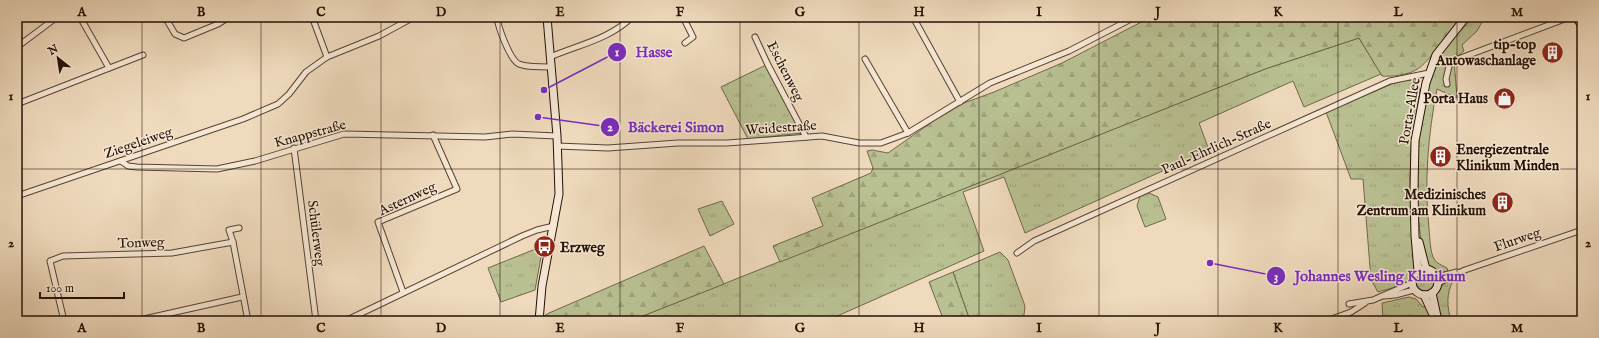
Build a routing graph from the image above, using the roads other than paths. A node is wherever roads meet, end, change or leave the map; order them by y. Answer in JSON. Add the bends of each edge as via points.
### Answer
{"nodes":[{"id":1,"x":57,"y":17,"type":"edge"},
{"id":2,"x":80,"y":17,"type":"edge"},
{"id":3,"x":165,"y":17,"type":"edge"},
{"id":4,"x":228,"y":17,"type":"edge"},
{"id":5,"x":414,"y":17,"type":"edge"},
{"id":6,"x":497,"y":17,"type":"edge"},
{"id":7,"x":547,"y":17,"type":"edge"},
{"id":8,"x":632,"y":17,"type":"edge"},
{"id":9,"x":683,"y":17,"type":"edge"},
{"id":10,"x":913,"y":17,"type":"edge"},
{"id":11,"x":1135,"y":17,"type":"edge"},
{"id":12,"x":1466,"y":17,"type":"edge"},
{"id":13,"x":1570,"y":17,"type":"edge"},
{"id":14,"x":1576,"y":17,"type":"edge"},
{"id":15,"x":314,"y":22,"type":"dead end"},
{"id":16,"x":1582,"y":26,"type":"edge"},
{"id":17,"x":755,"y":37,"type":"dead end"},
{"id":18,"x":685,"y":44,"type":"dead end"},
{"id":19,"x":17,"y":47,"type":"edge"},
{"id":20,"x":143,"y":55,"type":"dead end"},
{"id":21,"x":326,"y":57,"type":"junction"},
{"id":22,"x":550,"y":57,"type":"junction"},
{"id":23,"x":865,"y":58,"type":"dead end"},
{"id":24,"x":550,"y":67,"type":"junction"},
{"id":25,"x":109,"y":68,"type":"junction"},
{"id":26,"x":1429,"y":73,"type":"junction"},
{"id":27,"x":1447,"y":84,"type":"dead end"},
{"id":28,"x":960,"y":102,"type":"junction"},
{"id":29,"x":17,"y":103,"type":"edge"},
{"id":30,"x":908,"y":133,"type":"junction"},
{"id":31,"x":433,"y":135,"type":"junction"},
{"id":32,"x":557,"y":136,"type":"junction"},
{"id":33,"x":806,"y":137,"type":"junction"},
{"id":34,"x":558,"y":146,"type":"junction"},
{"id":35,"x":294,"y":148,"type":"junction"},
{"id":36,"x":121,"y":161,"type":"junction"},
{"id":37,"x":17,"y":196,"type":"edge"},
{"id":38,"x":1415,"y":222,"type":"junction"},
{"id":39,"x":554,"y":226,"type":"junction"},
{"id":40,"x":239,"y":228,"type":"dead end"},
{"id":41,"x":1582,"y":230,"type":"edge"},
{"id":42,"x":233,"y":242,"type":"junction"},
{"id":43,"x":1016,"y":253,"type":"dead end"},
{"id":44,"x":1426,"y":269,"type":"junction"},
{"id":45,"x":1418,"y":271,"type":"junction"},
{"id":46,"x":1437,"y":280,"type":"junction"},
{"id":47,"x":1413,"y":286,"type":"junction"},
{"id":48,"x":403,"y":292,"type":"junction"},
{"id":49,"x":1432,"y":293,"type":"junction"},
{"id":50,"x":1424,"y":295,"type":"junction"},
{"id":51,"x":242,"y":297,"type":"junction"},
{"id":52,"x":1366,"y":302,"type":"junction"},
{"id":53,"x":1349,"y":304,"type":"dead end"},
{"id":54,"x":64,"y":321,"type":"edge"},
{"id":55,"x":135,"y":321,"type":"edge"},
{"id":56,"x":248,"y":321,"type":"edge"},
{"id":57,"x":316,"y":321,"type":"edge"},
{"id":58,"x":345,"y":321,"type":"edge"},
{"id":59,"x":539,"y":321,"type":"edge"},
{"id":60,"x":1326,"y":321,"type":"edge"},
{"id":61,"x":1437,"y":321,"type":"edge"}],
"edges":[{"from":1,"to":19,"type":"street"},
{"from":2,"to":25,"type":"street"},
{"from":3,"to":4,"type":"street","via":[[173,32],[180,37],[187,37]]},
{"from":5,"to":21,"type":"street","name":"Ziegeleiweg","via":[[379,36]]},
{"from":6,"to":24,"type":"street","via":[[515,62]]},
{"from":7,"to":22,"type":"street"},
{"from":8,"to":22,"type":"street","via":[[623,26],[602,38]]},
{"from":9,"to":18,"type":"street","via":[[693,38]]},
{"from":10,"to":28,"type":"street"},
{"from":11,"to":28,"type":"street","name":"Weidestraße","via":[[1069,51],[990,83]]},
{"from":12,"to":26,"type":"street","name":"Porta-Allee","via":[[1436,55]]},
{"from":13,"to":27,"type":"street","via":[[1450,62]]},
{"from":14,"to":16,"type":"street"},
{"from":15,"to":21,"type":"street"},
{"from":17,"to":33,"type":"street","name":"Eschenweg"},
{"from":20,"to":25,"type":"street"},
{"from":21,"to":36,"type":"street","name":"Ziegeleiweg","via":[[306,72],[284,99],[266,110]]},
{"from":22,"to":24,"type":"street"},
{"from":23,"to":30,"type":"street"},
{"from":24,"to":32,"type":"street"},
{"from":25,"to":29,"type":"street"},
{"from":26,"to":38,"type":"street","name":"Porta-Allee","via":[[1415,141]]},
{"from":26,"to":43,"type":"street","name":"Paul-Ehrlich-Straße","via":[[1390,81],[1034,241]]},
{"from":28,"to":30,"type":"street","name":"Weidestraße"},
{"from":30,"to":33,"type":"street","name":"Weidestraße","via":[[881,143],[859,143],[822,136]]},
{"from":31,"to":32,"type":"street","name":"Knappstraße"},
{"from":31,"to":35,"type":"street","name":"Knappstraße","via":[[344,134]]},
{"from":31,"to":48,"type":"street","name":"Asternweg","via":[[457,189],[378,222]]},
{"from":32,"to":34,"type":"street"},
{"from":33,"to":34,"type":"street","name":"Weidestraße","via":[[608,148]]},
{"from":34,"to":39,"type":"street","via":[[559,194]]},
{"from":35,"to":36,"type":"street","name":"Knappstraße","via":[[255,161],[217,169],[137,167],[128,166]]},
{"from":35,"to":57,"type":"street","name":"Schülerweg"},
{"from":36,"to":37,"type":"street","name":"Ziegeleiweg"},
{"from":38,"to":44,"type":"street","name":"Porta-Allee"},
{"from":38,"to":45,"type":"street","name":"Porta-Allee"},
{"from":39,"to":48,"type":"street","via":[[522,236]]},
{"from":39,"to":59,"type":"street","via":[[542,286]]},
{"from":40,"to":42,"type":"street","via":[[229,230]]},
{"from":41,"to":46,"type":"street","name":"Flurweg"},
{"from":42,"to":51,"type":"street"},
{"from":42,"to":54,"type":"street","name":"Tonweg","via":[[172,252],[62,256],[50,261]]},
{"from":44,"to":45,"type":"street"},
{"from":44,"to":46,"type":"street","via":[[1432,272]]},
{"from":45,"to":47,"type":"street","via":[[1414,276]]},
{"from":46,"to":49,"type":"street"},
{"from":47,"to":50,"type":"street"},
{"from":47,"to":52,"type":"street","via":[[1395,295]]},
{"from":48,"to":58,"type":"street"},
{"from":49,"to":50,"type":"street"},
{"from":49,"to":61,"type":"street"},
{"from":50,"to":61,"type":"street"},
{"from":51,"to":55,"type":"street"},
{"from":51,"to":56,"type":"street"},
{"from":52,"to":53,"type":"street"},
{"from":52,"to":60,"type":"street","via":[[1350,312]]}]}
